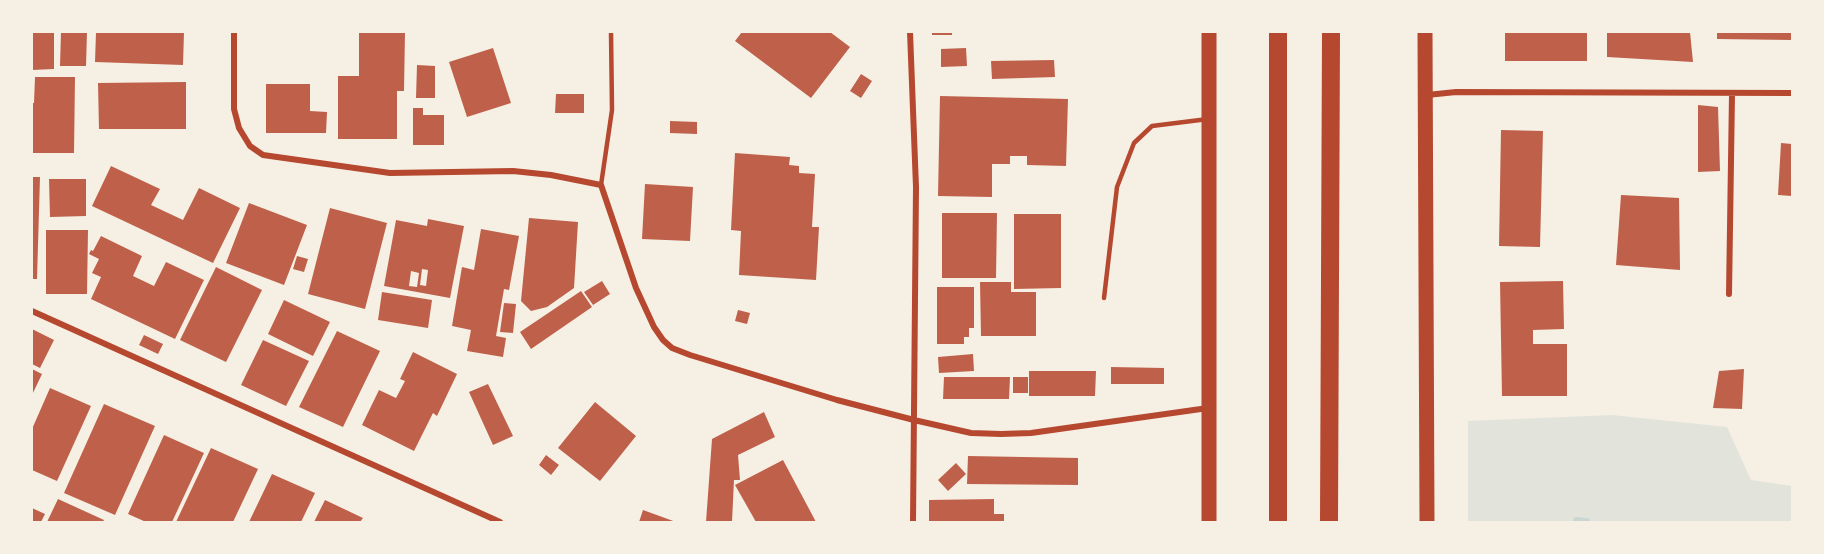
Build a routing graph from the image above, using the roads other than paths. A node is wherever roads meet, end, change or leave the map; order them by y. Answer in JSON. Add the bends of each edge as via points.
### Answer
{"nodes":[{"id":1,"x":234,"y":32,"type":"edge"},
{"id":2,"x":611,"y":32,"type":"edge"},
{"id":3,"x":910,"y":32,"type":"edge"},
{"id":4,"x":1209,"y":32,"type":"edge"},
{"id":5,"x":1278,"y":32,"type":"edge"},
{"id":6,"x":1331,"y":32,"type":"edge"},
{"id":7,"x":1425,"y":32,"type":"edge"},
{"id":8,"x":1792,"y":93,"type":"edge"},
{"id":9,"x":1732,"y":94,"type":"junction"},
{"id":10,"x":1425,"y":95,"type":"junction"},
{"id":11,"x":1208,"y":119,"type":"junction"},
{"id":12,"x":601,"y":185,"type":"junction"},
{"id":13,"x":1729,"y":294,"type":"dead end"},
{"id":14,"x":1104,"y":298,"type":"dead end"},
{"id":15,"x":32,"y":310,"type":"edge"},
{"id":16,"x":1208,"y":408,"type":"junction"},
{"id":17,"x":914,"y":420,"type":"junction"},
{"id":18,"x":499,"y":522,"type":"edge"},
{"id":19,"x":913,"y":522,"type":"edge"},
{"id":20,"x":1209,"y":522,"type":"edge"},
{"id":21,"x":1278,"y":522,"type":"edge"},
{"id":22,"x":1329,"y":522,"type":"edge"},
{"id":23,"x":1427,"y":522,"type":"edge"}],
"edges":[{"from":1,"to":12,"type":"street","via":[[234,109],[250,146],[263,155],[390,173],[513,171]]},
{"from":2,"to":12,"type":"lane","via":[[612,110]]},
{"from":3,"to":17,"type":"street","via":[[916,187]]},
{"from":4,"to":11,"type":"main road"},
{"from":5,"to":21,"type":"highway"},
{"from":6,"to":22,"type":"highway"},
{"from":7,"to":10,"type":"main road"},
{"from":8,"to":9,"type":"street"},
{"from":9,"to":10,"type":"street"},
{"from":9,"to":13,"type":"street"},
{"from":10,"to":23,"type":"main road"},
{"from":11,"to":14,"type":"lane","via":[[1152,126],[1134,143],[1117,187]]},
{"from":11,"to":16,"type":"main road"},
{"from":12,"to":17,"type":"street","via":[[636,288],[654,327],[672,348]]},
{"from":15,"to":18,"type":"street"},
{"from":16,"to":17,"type":"street","via":[[1011,434],[971,433]]},
{"from":16,"to":20,"type":"main road"},
{"from":17,"to":19,"type":"street"}]}
